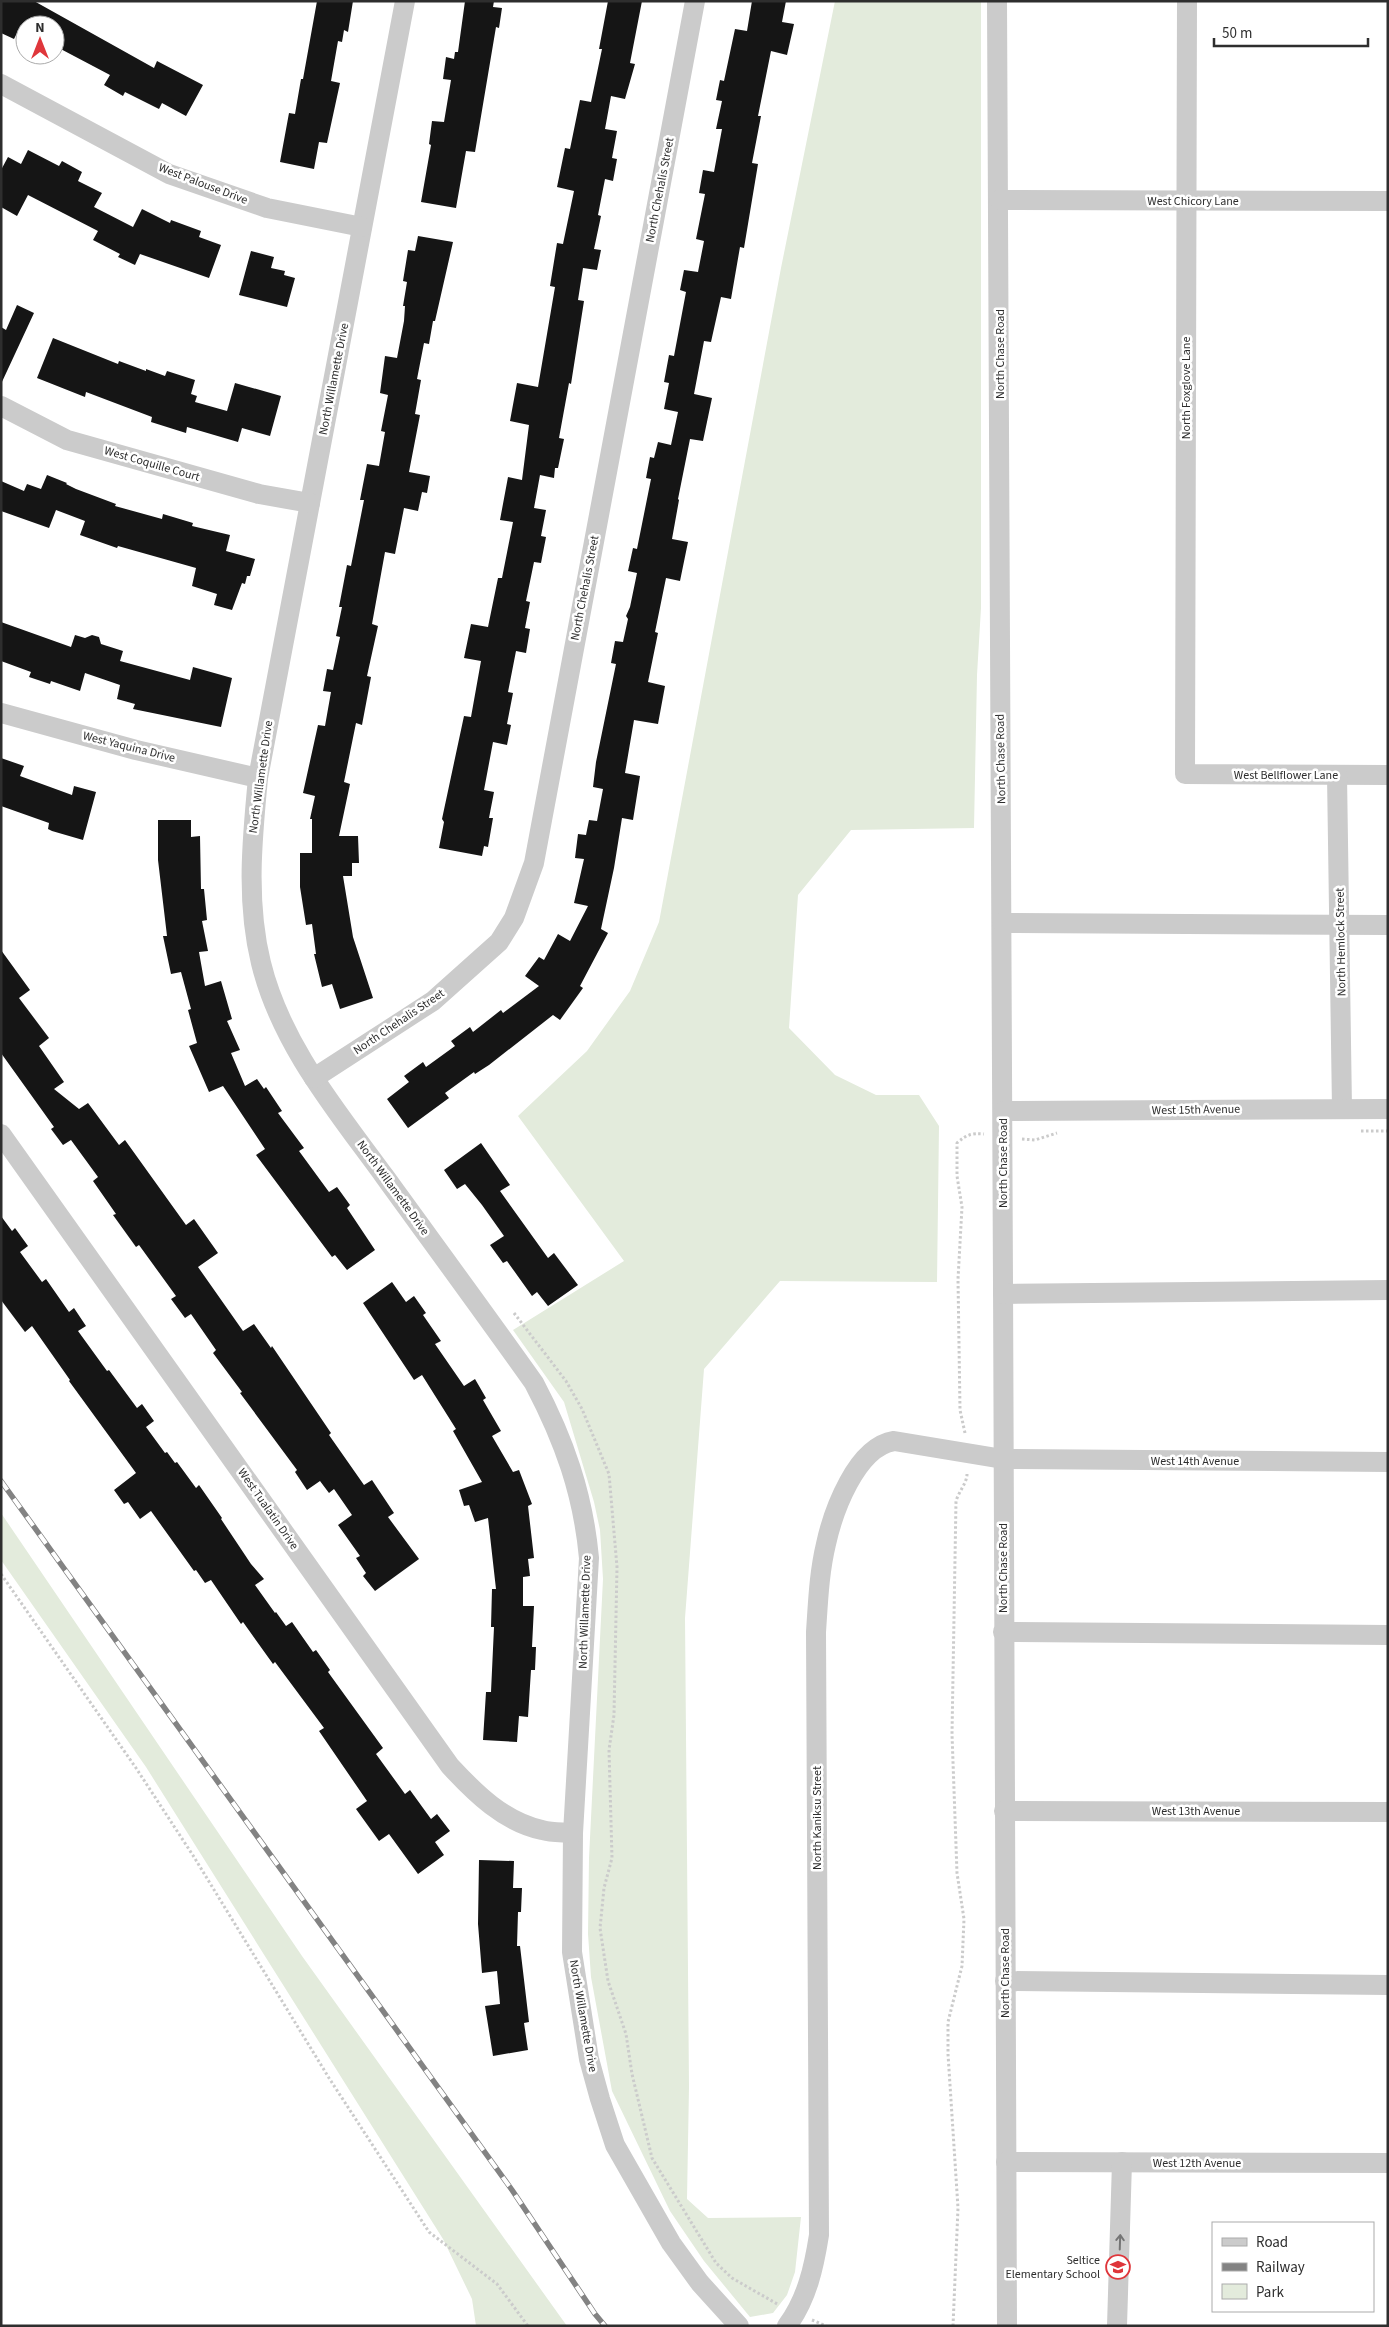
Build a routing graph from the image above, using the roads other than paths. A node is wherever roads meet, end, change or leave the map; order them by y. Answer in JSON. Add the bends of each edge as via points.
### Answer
{"nodes":[{"id":1,"x":405,"y":1,"type":"edge"},
{"id":2,"x":695,"y":1,"type":"edge"},
{"id":3,"x":997,"y":1,"type":"edge"},
{"id":4,"x":1187,"y":1,"type":"edge"},
{"id":5,"x":1,"y":84,"type":"edge"},
{"id":6,"x":999,"y":200,"type":"junction"},
{"id":7,"x":1187,"y":201,"type":"junction"},
{"id":8,"x":1388,"y":202,"type":"edge"},
{"id":9,"x":362,"y":227,"type":"junction"},
{"id":10,"x":1,"y":406,"type":"edge"},
{"id":11,"x":310,"y":503,"type":"junction"},
{"id":12,"x":1,"y":713,"type":"edge"},
{"id":13,"x":1185,"y":774,"type":"joint"},
{"id":14,"x":1338,"y":775,"type":"junction"},
{"id":15,"x":1388,"y":775,"type":"edge"},
{"id":16,"x":258,"y":778,"type":"junction"},
{"id":17,"x":1002,"y":923,"type":"junction"},
{"id":18,"x":1341,"y":925,"type":"junction"},
{"id":19,"x":1388,"y":925,"type":"edge"},
{"id":20,"x":314,"y":1078,"type":"junction"},
{"id":21,"x":1342,"y":1108,"type":"junction"},
{"id":22,"x":1388,"y":1109,"type":"edge"},
{"id":23,"x":1004,"y":1111,"type":"junction"},
{"id":24,"x":1,"y":1134,"type":"edge"},
{"id":25,"x":1388,"y":1290,"type":"edge"},
{"id":26,"x":1003,"y":1294,"type":"junction"},
{"id":27,"x":1003,"y":1460,"type":"junction"},
{"id":28,"x":1388,"y":1462,"type":"edge"},
{"id":29,"x":1003,"y":1632,"type":"junction"},
{"id":30,"x":1388,"y":1635,"type":"edge"},
{"id":31,"x":1004,"y":1811,"type":"junction"},
{"id":32,"x":1388,"y":1812,"type":"edge"},
{"id":33,"x":573,"y":1833,"type":"junction"},
{"id":34,"x":1004,"y":1981,"type":"junction"},
{"id":35,"x":1388,"y":1985,"type":"edge"},
{"id":36,"x":1006,"y":2162,"type":"junction"},
{"id":37,"x":1122,"y":2162,"type":"junction"},
{"id":38,"x":1388,"y":2163,"type":"edge"},
{"id":39,"x":792,"y":2319,"type":"edge"},
{"id":40,"x":739,"y":2326,"type":"edge"},
{"id":41,"x":1007,"y":2326,"type":"edge"},
{"id":42,"x":1117,"y":2326,"type":"edge"}],
"edges":[{"from":1,"to":9,"type":"street","name":"North Willamette Drive"},
{"from":2,"to":20,"type":"street","name":"North Chehalis Street","via":[[536,853],[514,918],[500,942],[433,1001]]},
{"from":3,"to":6,"type":"street","name":"North Chase Road"},
{"from":4,"to":7,"type":"street","name":"North Foxglove Lane"},
{"from":5,"to":9,"type":"street","name":"West Palouse Drive","via":[[169,174],[267,208]]},
{"from":6,"to":7,"type":"street","name":"West Chicory Lane"},
{"from":6,"to":17,"type":"street","name":"North Chase Road"},
{"from":7,"to":8,"type":"street","name":"West Chicory Lane"},
{"from":7,"to":13,"type":"street","name":"North Foxglove Lane"},
{"from":9,"to":11,"type":"street","name":"North Willamette Drive"},
{"from":10,"to":11,"type":"street","name":"West Coquille Court","via":[[67,440],[259,494]]},
{"from":11,"to":16,"type":"street","name":"North Willamette Drive"},
{"from":12,"to":16,"type":"street","name":"West Yaquina Drive","via":[[136,750]]},
{"from":13,"to":14,"type":"street","name":"West Bellflower Lane"},
{"from":14,"to":15,"type":"street","name":"West Bellflower Lane"},
{"from":14,"to":18,"type":"street","name":"North Hemlock Street"},
{"from":16,"to":20,"type":"street","name":"North Willamette Drive","via":[[252,838],[253,911],[261,964],[280,1016]]},
{"from":17,"to":18,"type":"street"},
{"from":17,"to":23,"type":"street","name":"North Chase Road"},
{"from":18,"to":19,"type":"street"},
{"from":18,"to":21,"type":"street","name":"North Hemlock Street"},
{"from":20,"to":33,"type":"street","name":"North Willamette Drive","via":[[534,1383],[565,1448],[586,1521],[589,1558]]},
{"from":21,"to":22,"type":"street","name":"West 15th Avenue"},
{"from":21,"to":23,"type":"street","name":"West 15th Avenue"},
{"from":23,"to":26,"type":"street","name":"North Chase Road"},
{"from":24,"to":33,"type":"street","name":"West Tualatin Drive","via":[[450,1766],[475,1792],[511,1819],[542,1830]]},
{"from":25,"to":26,"type":"street"},
{"from":26,"to":27,"type":"street","name":"North Chase Road"},
{"from":27,"to":28,"type":"street","name":"West 14th Avenue"},
{"from":27,"to":29,"type":"street","name":"North Chase Road"},
{"from":27,"to":39,"type":"street","name":"North Kaniksu Street","via":[[894,1441],[884,1443],[876,1447],[855,1472],[836,1508],[826,1544],[816,1632],[819,2235],[814,2269]]},
{"from":29,"to":30,"type":"street"},
{"from":29,"to":31,"type":"street","name":"North Chase Road"},
{"from":31,"to":32,"type":"street","name":"West 13th Avenue"},
{"from":31,"to":34,"type":"street","name":"North Chase Road"},
{"from":33,"to":40,"type":"street","name":"North Willamette Drive","via":[[572,1952],[589,2059],[600,2100],[616,2145],[671,2243],[700,2283]]},
{"from":34,"to":35,"type":"street"},
{"from":34,"to":36,"type":"street","name":"North Chase Road"},
{"from":36,"to":37,"type":"street","name":"West 12th Avenue"},
{"from":36,"to":41,"type":"street","name":"North Chase Road"},
{"from":37,"to":38,"type":"street","name":"West 12th Avenue"},
{"from":42,"to":37,"type":"street","one_way":true}]}
